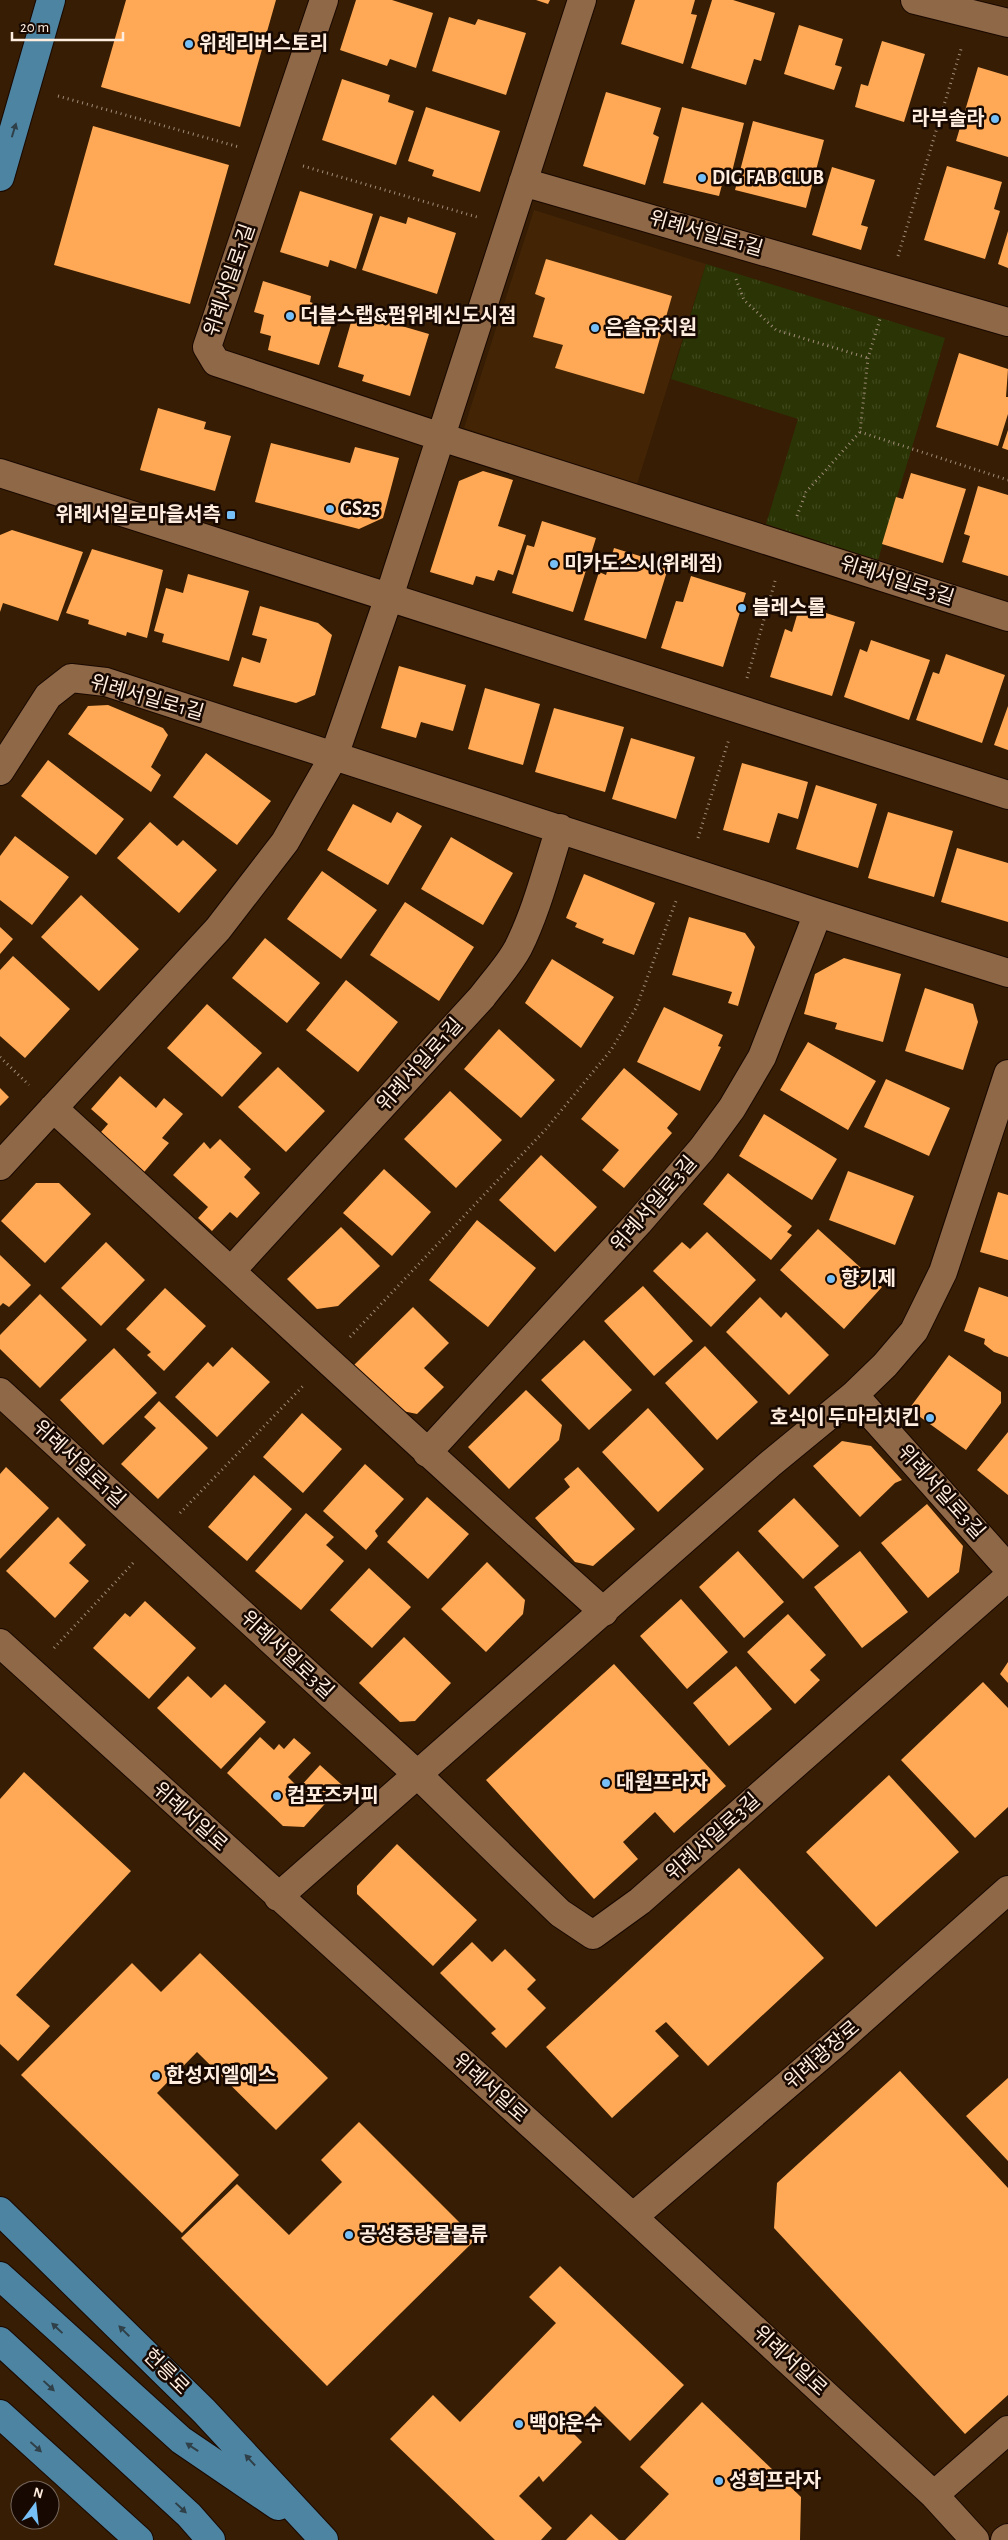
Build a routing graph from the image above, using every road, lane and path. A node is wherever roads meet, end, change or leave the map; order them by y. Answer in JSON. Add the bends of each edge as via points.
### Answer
{"nodes":[{"id":1,"x":51,"y":0,"type":"edge"},
{"id":2,"x":324,"y":0,"type":"edge"},
{"id":3,"x":582,"y":0,"type":"edge"},
{"id":4,"x":915,"y":0,"type":"edge"},
{"id":5,"x":972,"y":15,"type":"junction"},
{"id":6,"x":1008,"y":23,"type":"edge"},
{"id":7,"x":27,"y":87,"type":"junction"},
{"id":8,"x":272,"y":156,"type":"junction"},
{"id":9,"x":0,"y":177,"type":"edge"},
{"id":10,"x":523,"y":182,"type":"junction"},
{"id":11,"x":509,"y":226,"type":"junction"},
{"id":12,"x":719,"y":237,"type":"junction"},
{"id":13,"x":889,"y":288,"type":"junction"},
{"id":14,"x":1008,"y":322,"type":"edge"},
{"id":15,"x":868,"y":358,"type":"junction"},
{"id":16,"x":860,"y":432,"type":"junction"},
{"id":17,"x":441,"y":437,"type":"junction"},
{"id":18,"x":0,"y":473,"type":"edge"},
{"id":19,"x":1008,"y":480,"type":"edge"},
{"id":20,"x":785,"y":545,"type":"junction"},
{"id":21,"x":389,"y":597,"type":"junction"},
{"id":22,"x":1008,"y":616,"type":"edge"},
{"id":23,"x":738,"y":709,"type":"junction"},
{"id":24,"x":334,"y":756,"type":"junction"},
{"id":25,"x":0,"y":771,"type":"edge"},
{"id":26,"x":1008,"y":795,"type":"edge"},
{"id":27,"x":560,"y":828,"type":"junction"},
{"id":28,"x":687,"y":871,"type":"junction"},
{"id":29,"x":818,"y":913,"type":"junction"},
{"id":30,"x":1008,"y":973,"type":"edge"},
{"id":31,"x":0,"y":1057,"type":"edge"},
{"id":32,"x":1008,"y":1074,"type":"edge"},
{"id":33,"x":53,"y":1108,"type":"junction"},
{"id":34,"x":0,"y":1166,"type":"edge"},
{"id":35,"x":231,"y":1271,"type":"junction"},
{"id":36,"x":329,"y":1360,"type":"junction"},
{"id":37,"x":0,"y":1392,"type":"edge"},
{"id":38,"x":854,"y":1395,"type":"junction"},
{"id":39,"x":427,"y":1453,"type":"junction"},
{"id":40,"x":158,"y":1536,"type":"junction"},
{"id":41,"x":1008,"y":1568,"type":"edge"},
{"id":42,"x":1008,"y":1578,"type":"edge"},
{"id":43,"x":604,"y":1612,"type":"junction"},
{"id":44,"x":0,"y":1643,"type":"edge"},
{"id":45,"x":31,"y":1672,"type":"junction"},
{"id":46,"x":417,"y":1774,"type":"junction"},
{"id":47,"x":1008,"y":1890,"type":"edge"},
{"id":48,"x":278,"y":1897,"type":"junction"},
{"id":49,"x":0,"y":2211,"type":"edge"},
{"id":50,"x":633,"y":2217,"type":"junction"},
{"id":51,"x":0,"y":2276,"type":"edge"},
{"id":52,"x":0,"y":2341,"type":"edge"},
{"id":53,"x":0,"y":2414,"type":"edge"},
{"id":54,"x":1008,"y":2430,"type":"edge"},
{"id":55,"x":934,"y":2495,"type":"junction"},
{"id":56,"x":321,"y":2537,"type":"edge"},
{"id":57,"x":1008,"y":2538,"type":"edge"},
{"id":58,"x":140,"y":2540,"type":"edge"},
{"id":59,"x":211,"y":2540,"type":"edge"},
{"id":60,"x":975,"y":2540,"type":"edge"},
{"id":61,"x":1005,"y":2540,"type":"edge"}],
"edges":[{"from":1,"to":7,"type":"main road"},
{"from":2,"to":8,"type":"street","name":"위례서일로1길"},
{"from":3,"to":10,"type":"street"},
{"from":4,"to":5,"type":"street"},
{"from":5,"to":6,"type":"street"},
{"from":5,"to":13,"type":"path"},
{"from":7,"to":8,"type":"path"},
{"from":9,"to":7,"type":"main road","one_way":true},
{"from":8,"to":11,"type":"path"},
{"from":8,"to":17,"type":"street","name":"위례서일로1길","via":[[207,347],[216,362]]},
{"from":10,"to":11,"type":"street"},
{"from":10,"to":12,"type":"street","name":"위례서일로1길"},
{"from":11,"to":17,"type":"street"},
{"from":12,"to":13,"type":"street","name":"위례서일로1길"},
{"from":12,"to":15,"type":"path","via":[[744,300],[776,330]]},
{"from":13,"to":14,"type":"street"},
{"from":13,"to":15,"type":"path"},
{"from":15,"to":16,"type":"path"},
{"from":16,"to":19,"type":"path"},
{"from":16,"to":20,"type":"path","via":[[806,492]]},
{"from":17,"to":20,"type":"street","name":"위례서일로1길"},
{"from":17,"to":21,"type":"street"},
{"from":18,"to":21,"type":"street"},
{"from":20,"to":22,"type":"street","name":"위례서일로3길"},
{"from":20,"to":23,"type":"path"},
{"from":21,"to":23,"type":"street"},
{"from":21,"to":24,"type":"street"},
{"from":23,"to":26,"type":"street"},
{"from":23,"to":28,"type":"path"},
{"from":24,"to":25,"type":"street","name":"위례서일로1길","via":[[106,682],[71,678],[48,696]]},
{"from":24,"to":27,"type":"street","name":"위례서일로1길"},
{"from":24,"to":33,"type":"street","via":[[285,842],[218,929]]},
{"from":27,"to":28,"type":"street","name":"위례서일로1길"},
{"from":27,"to":35,"type":"street","name":"위례서일로1길","via":[[532,918],[517,950],[482,997]]},
{"from":28,"to":29,"type":"street"},
{"from":28,"to":36,"type":"path","via":[[636,1008],[611,1050],[546,1130]]},
{"from":29,"to":30,"type":"street"},
{"from":29,"to":39,"type":"street","name":"위례서일로3길","via":[[762,1057],[727,1115],[639,1222]]},
{"from":31,"to":33,"type":"path"},
{"from":32,"to":38,"type":"street","via":[[946,1263],[929,1304],[914,1331]]},
{"from":33,"to":34,"type":"street"},
{"from":33,"to":35,"type":"street"},
{"from":35,"to":36,"type":"street"},
{"from":36,"to":39,"type":"street"},
{"from":36,"to":40,"type":"path"},
{"from":37,"to":40,"type":"street","name":"위례서일로1길"},
{"from":38,"to":41,"type":"street","name":"위례서일로3길"},
{"from":38,"to":43,"type":"street","via":[[770,1464]]},
{"from":39,"to":43,"type":"street"},
{"from":40,"to":45,"type":"path"},
{"from":40,"to":46,"type":"street","name":"위례서일로3길"},
{"from":42,"to":46,"type":"street","name":"위례서일로3길","via":[[640,1901],[593,1935],[560,1913]]},
{"from":43,"to":46,"type":"street"},
{"from":44,"to":45,"type":"street","name":"위례서일로"},
{"from":45,"to":48,"type":"street","name":"위례서일로"},
{"from":46,"to":48,"type":"street"},
{"from":47,"to":50,"type":"street","name":"위례광장로"},
{"from":48,"to":50,"type":"street","name":"위례서일로"},
{"from":56,"to":49,"type":"main road","name":"헌릉로","one_way":true,"via":[[204,2411]]},
{"from":50,"to":55,"type":"street","name":"위례서일로"},
{"from":56,"to":51,"type":"main road","one_way":true,"via":[[181,2440]]},
{"from":52,"to":59,"type":"main road","one_way":true,"via":[[189,2515]]},
{"from":53,"to":58,"type":"main road","one_way":true},
{"from":54,"to":55,"type":"street"},
{"from":55,"to":60,"type":"street","name":"위례서일로"},
{"from":57,"to":61,"type":"street"}]}
